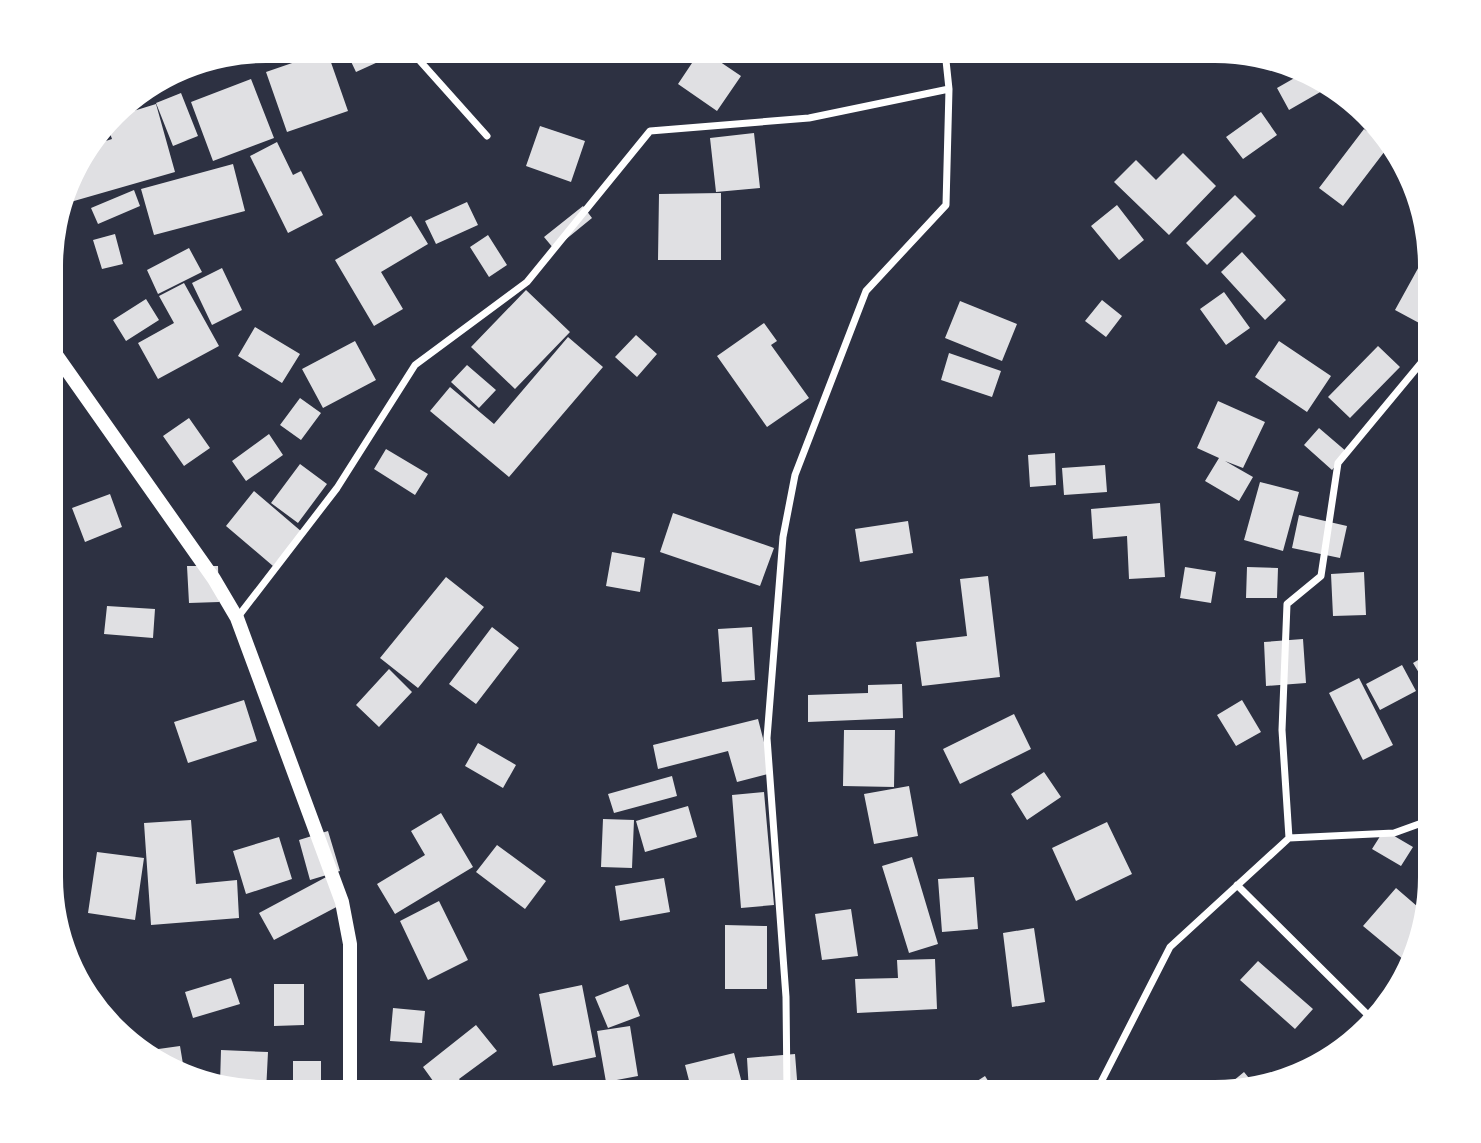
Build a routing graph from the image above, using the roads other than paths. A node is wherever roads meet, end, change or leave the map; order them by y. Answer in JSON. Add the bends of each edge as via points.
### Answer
{"nodes":[{"id":1,"x":422,"y":63,"type":"edge"},
{"id":2,"x":946,"y":63,"type":"edge"},
{"id":3,"x":949,"y":89,"type":"junction"},
{"id":4,"x":487,"y":136,"type":"dead end"},
{"id":5,"x":63,"y":365,"type":"edge"},
{"id":6,"x":1418,"y":367,"type":"edge"},
{"id":7,"x":237,"y":618,"type":"junction"},
{"id":8,"x":1418,"y":824,"type":"edge"},
{"id":9,"x":1289,"y":838,"type":"junction"},
{"id":10,"x":1237,"y":885,"type":"junction"},
{"id":11,"x":1366,"y":1013,"type":"edge"},
{"id":12,"x":350,"y":1080,"type":"edge"},
{"id":13,"x":787,"y":1080,"type":"edge"},
{"id":14,"x":1102,"y":1080,"type":"edge"}],
"edges":[{"from":1,"to":4,"type":"street"},
{"from":2,"to":3,"type":"street"},
{"from":3,"to":7,"type":"street","via":[[809,118],[650,131],[527,282],[415,365],[337,488]]},
{"from":3,"to":13,"type":"street","via":[[946,205],[866,291],[795,475],[783,537],[767,738],[786,997]]},
{"from":5,"to":7,"type":"main road"},
{"from":6,"to":9,"type":"street","via":[[1338,463],[1321,576],[1287,604],[1282,730]]},
{"from":7,"to":12,"type":"main road","via":[[342,902],[350,944]]},
{"from":8,"to":9,"type":"street","via":[[1394,833]]},
{"from":9,"to":10,"type":"street"},
{"from":10,"to":11,"type":"street"},
{"from":10,"to":14,"type":"street","via":[[1170,947]]}]}
